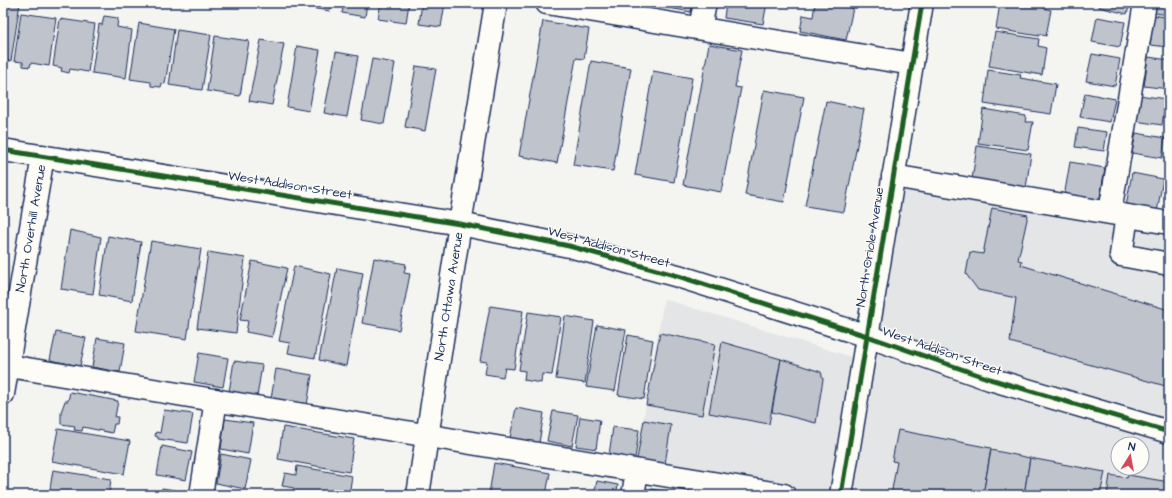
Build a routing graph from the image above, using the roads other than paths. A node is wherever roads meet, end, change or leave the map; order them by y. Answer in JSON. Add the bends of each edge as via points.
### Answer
{"nodes":[{"id":1,"x":496,"y":3,"type":"edge"},
{"id":2,"x":547,"y":3,"type":"edge"},
{"id":3,"x":705,"y":3,"type":"edge"},
{"id":4,"x":922,"y":3,"type":"edge"},
{"id":5,"x":1145,"y":3,"type":"edge"},
{"id":6,"x":700,"y":28,"type":"junction"},
{"id":7,"x":912,"y":64,"type":"junction"},
{"id":8,"x":3,"y":150,"type":"edge"},
{"id":9,"x":43,"y":156,"type":"junction"},
{"id":10,"x":893,"y":176,"type":"junction"},
{"id":11,"x":1119,"y":214,"type":"junction"},
{"id":12,"x":1169,"y":222,"type":"edge"},
{"id":13,"x":460,"y":224,"type":"junction"},
{"id":14,"x":1169,"y":264,"type":"edge"},
{"id":15,"x":867,"y":336,"type":"junction"},
{"id":16,"x":5,"y":365,"type":"edge"},
{"id":17,"x":3,"y":394,"type":"edge"},
{"id":18,"x":216,"y":400,"type":"junction"},
{"id":19,"x":1169,"y":432,"type":"edge"},
{"id":20,"x":428,"y":436,"type":"junction"},
{"id":21,"x":637,"y":470,"type":"junction"},
{"id":22,"x":201,"y":495,"type":"edge"},
{"id":23,"x":418,"y":495,"type":"edge"},
{"id":24,"x":633,"y":495,"type":"edge"},
{"id":25,"x":784,"y":495,"type":"edge"},
{"id":26,"x":841,"y":495,"type":"edge"}],
"edges":[{"from":1,"to":13,"type":"street","name":"North Ottawa Avenue"},
{"from":2,"to":6,"type":"street"},
{"from":3,"to":6,"type":"street"},
{"from":4,"to":7,"type":"street","name":"North Oriole Avenue"},
{"from":5,"to":11,"type":"street"},
{"from":6,"to":7,"type":"street"},
{"from":7,"to":10,"type":"street","name":"North Oriole Avenue"},
{"from":8,"to":9,"type":"street","name":"West Addison Street"},
{"from":9,"to":13,"type":"street","name":"West Addison Street"},
{"from":9,"to":16,"type":"street","name":"North Overhill Avenue"},
{"from":10,"to":11,"type":"street"},
{"from":10,"to":15,"type":"street","name":"North Oriole Avenue"},
{"from":11,"to":12,"type":"street"},
{"from":11,"to":14,"type":"street","via":[[1121,255]]},
{"from":13,"to":15,"type":"street","name":"West Addison Street","via":[[570,246],[618,259]]},
{"from":13,"to":20,"type":"street","name":"North Ottawa Avenue"},
{"from":15,"to":19,"type":"street","name":"West Addison Street","via":[[990,379]]},
{"from":15,"to":26,"type":"street","name":"North Oriole Avenue"},
{"from":16,"to":17,"type":"street","name":"North Overhill Avenue"},
{"from":16,"to":18,"type":"street"},
{"from":18,"to":20,"type":"street"},
{"from":18,"to":22,"type":"street"},
{"from":20,"to":21,"type":"street"},
{"from":20,"to":23,"type":"street","name":"North Ottawa Avenue"},
{"from":21,"to":24,"type":"street"},
{"from":21,"to":25,"type":"street"}]}
